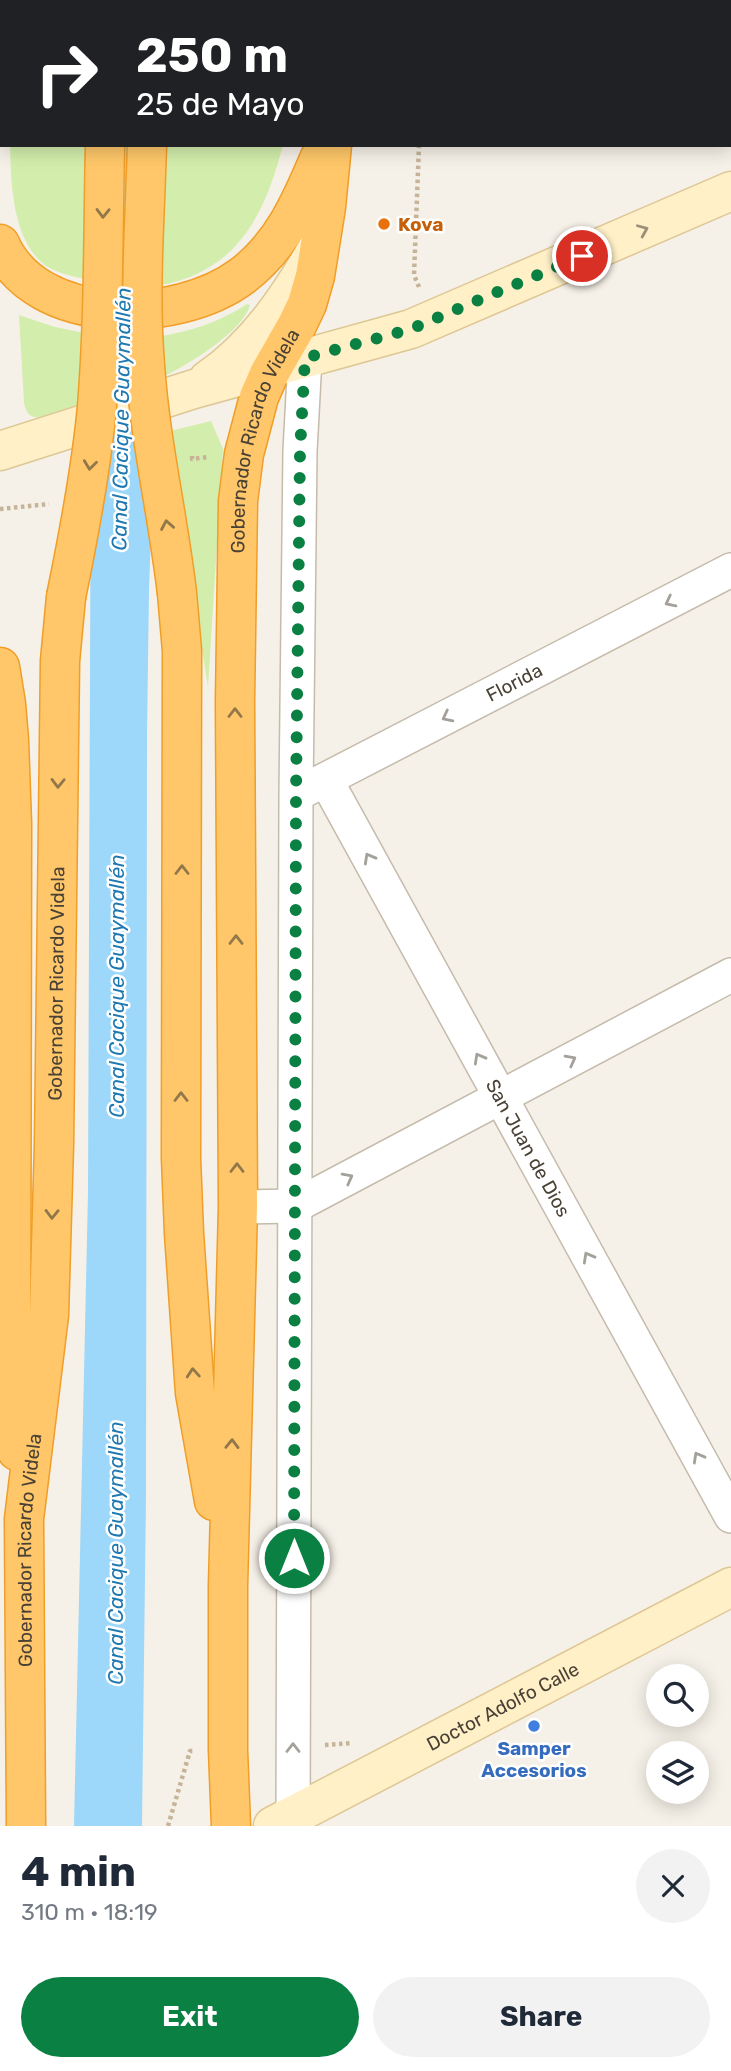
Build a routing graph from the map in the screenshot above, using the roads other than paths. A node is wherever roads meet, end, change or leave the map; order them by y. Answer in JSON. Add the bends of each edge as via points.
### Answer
{"nodes":[{"id":1,"x":105,"y":147,"type":"edge"},
{"id":2,"x":147,"y":147,"type":"edge"},
{"id":3,"x":324,"y":147,"type":"edge"},
{"id":4,"x":332,"y":147,"type":"edge"},
{"id":5,"x":731,"y":191,"type":"edge"},
{"id":6,"x":321,"y":241,"type":"junction"},
{"id":7,"x":0,"y":244,"type":"edge"},
{"id":8,"x":289,"y":363,"type":"junction"},
{"id":9,"x":194,"y":389,"type":"junction"},
{"id":10,"x":0,"y":451,"type":"edge"},
{"id":11,"x":731,"y":570,"type":"edge"},
{"id":12,"x":0,"y":667,"type":"edge"},
{"id":13,"x":0,"y":673,"type":"edge"},
{"id":14,"x":326,"y":780,"type":"junction"},
{"id":15,"x":296,"y":795,"type":"junction"},
{"id":16,"x":731,"y":975,"type":"edge"},
{"id":17,"x":500,"y":1097,"type":"junction"},
{"id":18,"x":295,"y":1206,"type":"junction"},
{"id":19,"x":238,"y":1207,"type":"junction"},
{"id":20,"x":731,"y":1516,"type":"edge"},
{"id":21,"x":24,"y":1519,"type":"junction"},
{"id":22,"x":229,"y":1586,"type":"junction"},
{"id":23,"x":731,"y":1587,"type":"edge"},
{"id":24,"x":290,"y":1824,"type":"edge"},
{"id":25,"x":26,"y":1826,"type":"edge"},
{"id":26,"x":231,"y":1826,"type":"edge"}],
"edges":[{"from":1,"to":21,"type":"highway","name":"Gobernador Ricardo Videla","one_way":true,"bridge":true,"via":[[96,409],[61,638],[49,1315]]},
{"from":22,"to":2,"type":"highway","name":"Gobernador Ricardo Videla","one_way":true,"bridge":true,"via":[[195,1393],[184,1233],[182,651],[145,365]]},
{"from":3,"to":7,"type":"highway","bridge":true,"via":[[290,222],[269,252],[241,277],[200,299],[158,309],[89,306],[65,300],[29,282]]},
{"from":4,"to":6,"type":"highway","name":"Gobernador Ricardo Videla"},
{"from":8,"to":5,"type":"main road","one_way":true,"via":[[433,321]]},
{"from":6,"to":8,"type":"highway","name":"Gobernador Ricardo Videla"},
{"from":6,"to":9,"type":"main road","via":[[256,337],[232,362]]},
{"from":8,"to":9,"type":"main road"},
{"from":8,"to":15,"type":"street","via":[[300,451]]},
{"from":19,"to":8,"type":"highway","name":"Gobernador Ricardo Videla","one_way":true,"via":[[238,501],[259,397]]},
{"from":9,"to":10,"type":"main road"},
{"from":11,"to":14,"type":"street","name":"Florida","one_way":true},
{"from":12,"to":13,"type":"highway"},
{"from":13,"to":21,"type":"highway","via":[[9,740],[12,824],[10,1388]]},
{"from":14,"to":15,"type":"street","name":"Florida"},
{"from":17,"to":14,"type":"street","name":"San Juan de Dios","one_way":true},
{"from":15,"to":18,"type":"street"},
{"from":17,"to":16,"type":"street","one_way":true},
{"from":18,"to":17,"type":"street","one_way":true},
{"from":20,"to":17,"type":"street","name":"San Juan de Dios","one_way":true},
{"from":18,"to":19,"type":"street"},
{"from":24,"to":18,"type":"street","one_way":true},
{"from":22,"to":19,"type":"highway","name":"Gobernador Ricardo Videla","one_way":true},
{"from":21,"to":25,"type":"highway","name":"Gobernador Ricardo Videla"},
{"from":22,"to":26,"type":"highway","name":"Gobernador Ricardo Videla"},
{"from":23,"to":24,"type":"main road","name":"Doctor Adolfo Calle"}]}
